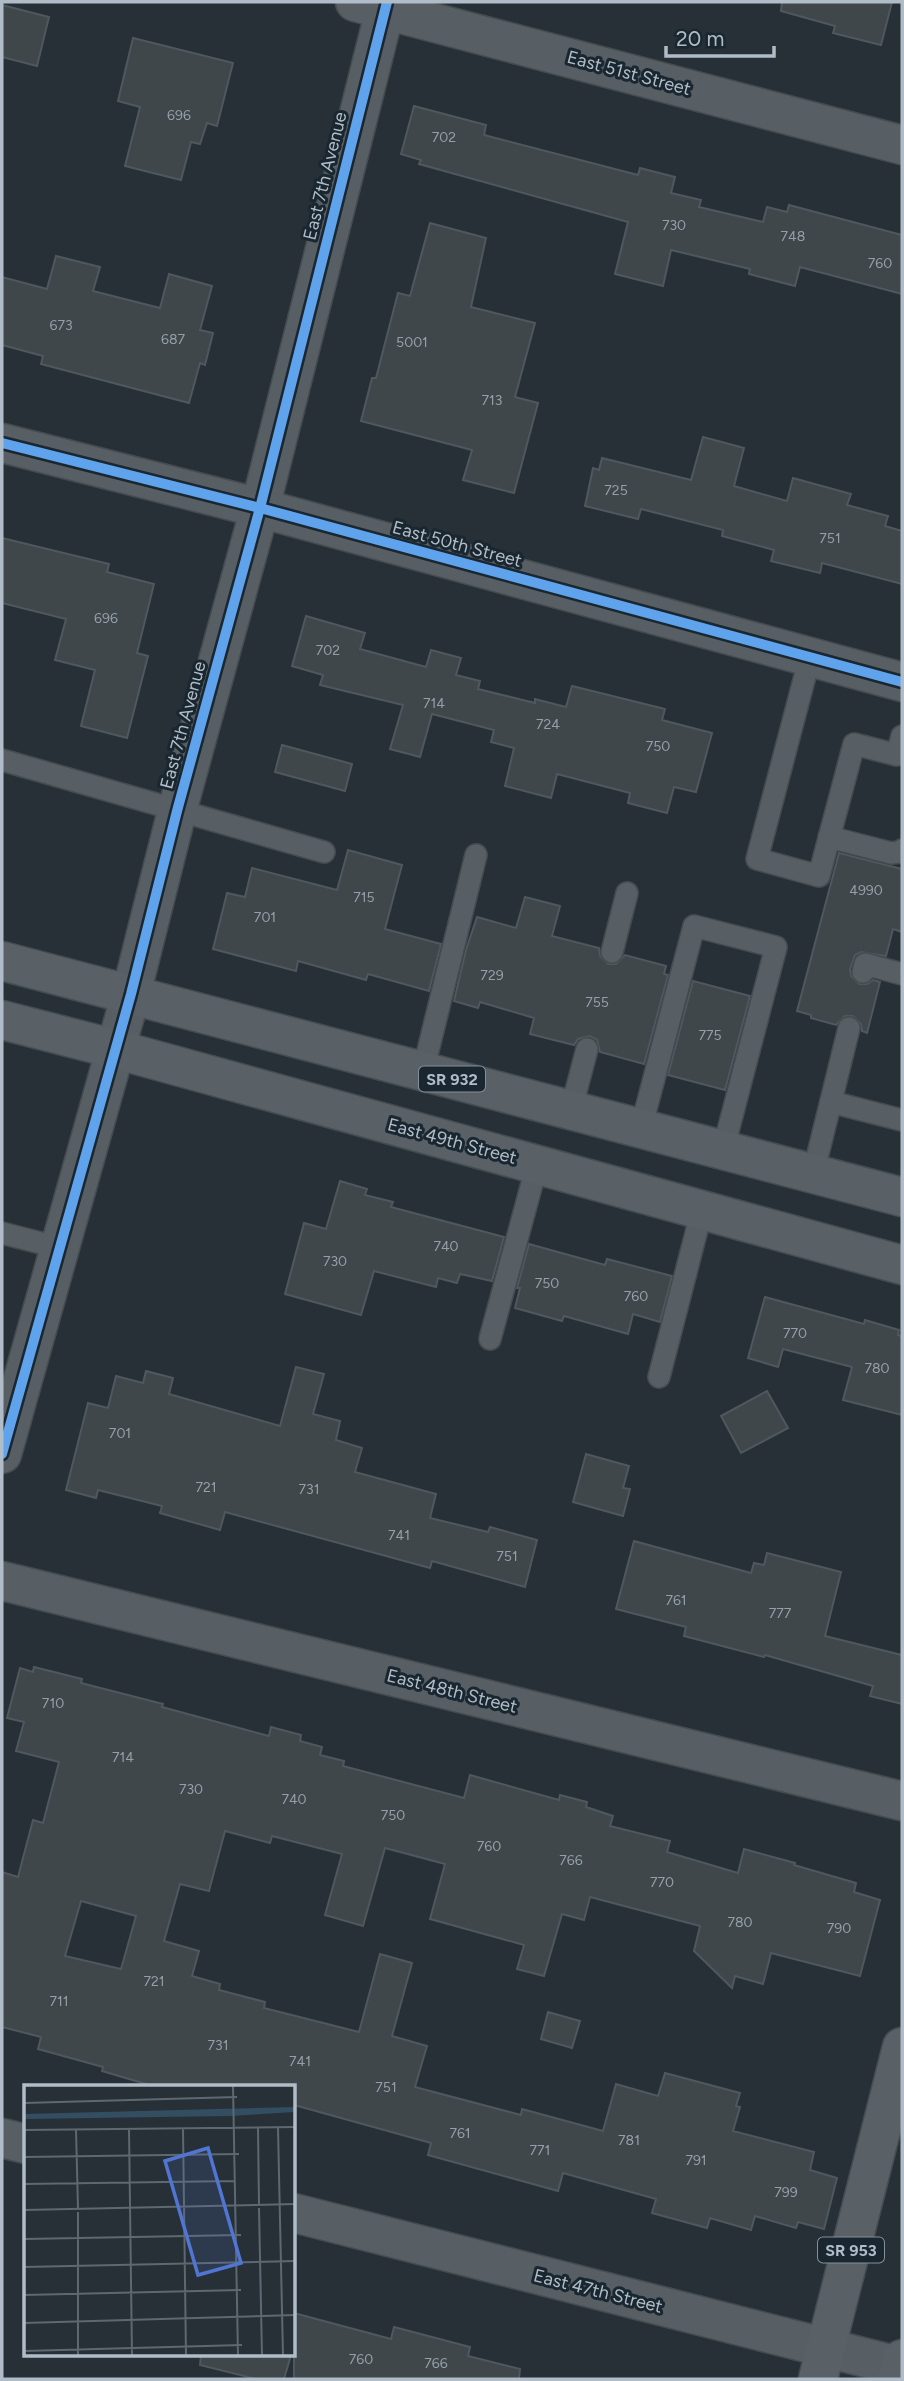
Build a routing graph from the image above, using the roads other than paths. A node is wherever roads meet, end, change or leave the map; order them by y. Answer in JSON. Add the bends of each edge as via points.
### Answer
{"nodes":[{"id":1,"x":376,"y":4,"type":"edge"},
{"id":2,"x":902,"y":145,"type":"edge"},
{"id":3,"x":2,"y":443,"type":"edge"},
{"id":4,"x":260,"y":508,"type":"junction"},
{"id":5,"x":810,"y":657,"type":"junction"},
{"id":6,"x":902,"y":682,"type":"edge"},
{"id":7,"x":901,"y":749,"type":"edge"},
{"id":8,"x":2,"y":761,"type":"edge"},
{"id":9,"x":177,"y":811,"type":"junction"},
{"id":10,"x":829,"y":837,"type":"junction"},
{"id":11,"x":902,"y":850,"type":"edge"},
{"id":12,"x":324,"y":852,"type":"dead end"},
{"id":13,"x":476,"y":855,"type":"dead end"},
{"id":14,"x":627,"y":893,"type":"dead end"},
{"id":15,"x":612,"y":951,"type":"dead end"},
{"id":16,"x":2,"y":961,"type":"edge"},
{"id":17,"x":863,"y":972,"type":"dead end"},
{"id":18,"x":902,"y":974,"type":"edge"},
{"id":19,"x":131,"y":994,"type":"junction"},
{"id":20,"x":2,"y":1020,"type":"edge"},
{"id":21,"x":849,"y":1028,"type":"dead end"},
{"id":22,"x":115,"y":1049,"type":"junction"},
{"id":23,"x":587,"y":1049,"type":"dead end"},
{"id":24,"x":423,"y":1071,"type":"junction"},
{"id":25,"x":831,"y":1102,"type":"junction"},
{"id":26,"x":571,"y":1110,"type":"junction"},
{"id":27,"x":902,"y":1120,"type":"edge"},
{"id":28,"x":641,"y":1128,"type":"junction"},
{"id":29,"x":723,"y":1150,"type":"junction"},
{"id":30,"x":537,"y":1165,"type":"junction"},
{"id":31,"x":813,"y":1174,"type":"junction"},
{"id":32,"x":902,"y":1198,"type":"edge"},
{"id":33,"x":702,"y":1210,"type":"junction"},
{"id":34,"x":2,"y":1233,"type":"edge"},
{"id":35,"x":60,"y":1248,"type":"junction"},
{"id":36,"x":902,"y":1265,"type":"edge"},
{"id":37,"x":490,"y":1339,"type":"dead end"},
{"id":38,"x":659,"y":1377,"type":"dead end"},
{"id":39,"x":2,"y":1454,"type":"edge"},
{"id":40,"x":2,"y":1581,"type":"edge"},
{"id":41,"x":902,"y":1801,"type":"edge"},
{"id":42,"x":902,"y":2047,"type":"edge"},
{"id":43,"x":2,"y":2138,"type":"edge"},
{"id":44,"x":24,"y":2144,"type":"edge"},
{"id":45,"x":296,"y":2214,"type":"edge"},
{"id":46,"x":822,"y":2364,"type":"edge"},
{"id":47,"x":900,"y":2368,"type":"edge"}],
"edges":[{"from":1,"to":2,"type":"street","name":"East 51st Street"},
{"from":1,"to":4,"type":"street","name":"East 7th Avenue"},
{"from":3,"to":4,"type":"street","name":"East 50th Street"},
{"from":4,"to":5,"type":"street","name":"East 50th Street"},
{"from":4,"to":9,"type":"street","name":"East 7th Avenue"},
{"from":5,"to":6,"type":"street","name":"East 50th Street"},
{"from":5,"to":10,"type":"lane","via":[[757,859],[819,876]]},
{"from":7,"to":10,"type":"lane","via":[[853,744]]},
{"from":8,"to":9,"type":"lane"},
{"from":9,"to":12,"type":"lane"},
{"from":9,"to":19,"type":"street","name":"East 7th Avenue"},
{"from":10,"to":11,"type":"lane","via":[[891,853]]},
{"from":13,"to":24,"type":"lane"},
{"from":14,"to":15,"type":"lane"},
{"from":16,"to":19,"type":"main road","number":"SR 932"},
{"from":17,"to":18,"type":"lane","via":[[865,964]]},
{"from":19,"to":22,"type":"street","name":"East 7th Avenue"},
{"from":19,"to":24,"type":"main road","number":"SR 932"},
{"from":20,"to":22,"type":"main road","name":"East 49th Street"},
{"from":21,"to":25,"type":"lane"},
{"from":22,"to":30,"type":"main road","name":"East 49th Street"},
{"from":22,"to":35,"type":"street","name":"East 7th Avenue"},
{"from":23,"to":26,"type":"lane"},
{"from":24,"to":26,"type":"main road","number":"SR 932"},
{"from":25,"to":27,"type":"lane"},
{"from":25,"to":31,"type":"lane"},
{"from":26,"to":28,"type":"main road","number":"SR 932"},
{"from":28,"to":29,"type":"main road","number":"SR 932"},
{"from":28,"to":29,"type":"lane","via":[[694,926],[776,947]]},
{"from":29,"to":31,"type":"main road","number":"SR 932"},
{"from":30,"to":33,"type":"main road","name":"East 49th Street"},
{"from":30,"to":37,"type":"lane"},
{"from":31,"to":32,"type":"main road","number":"SR 932"},
{"from":33,"to":36,"type":"main road","name":"East 49th Street"},
{"from":33,"to":38,"type":"lane"},
{"from":34,"to":35,"type":"lane"},
{"from":35,"to":39,"type":"street","name":"East 7th Avenue"},
{"from":40,"to":41,"type":"street","name":"East 48th Street"},
{"from":42,"to":46,"type":"main road","number":"SR 953"},
{"from":43,"to":44,"type":"street"},
{"from":45,"to":46,"type":"street","name":"East 47th Street"},
{"from":46,"to":47,"type":"street","name":"East 47th Street"}]}
